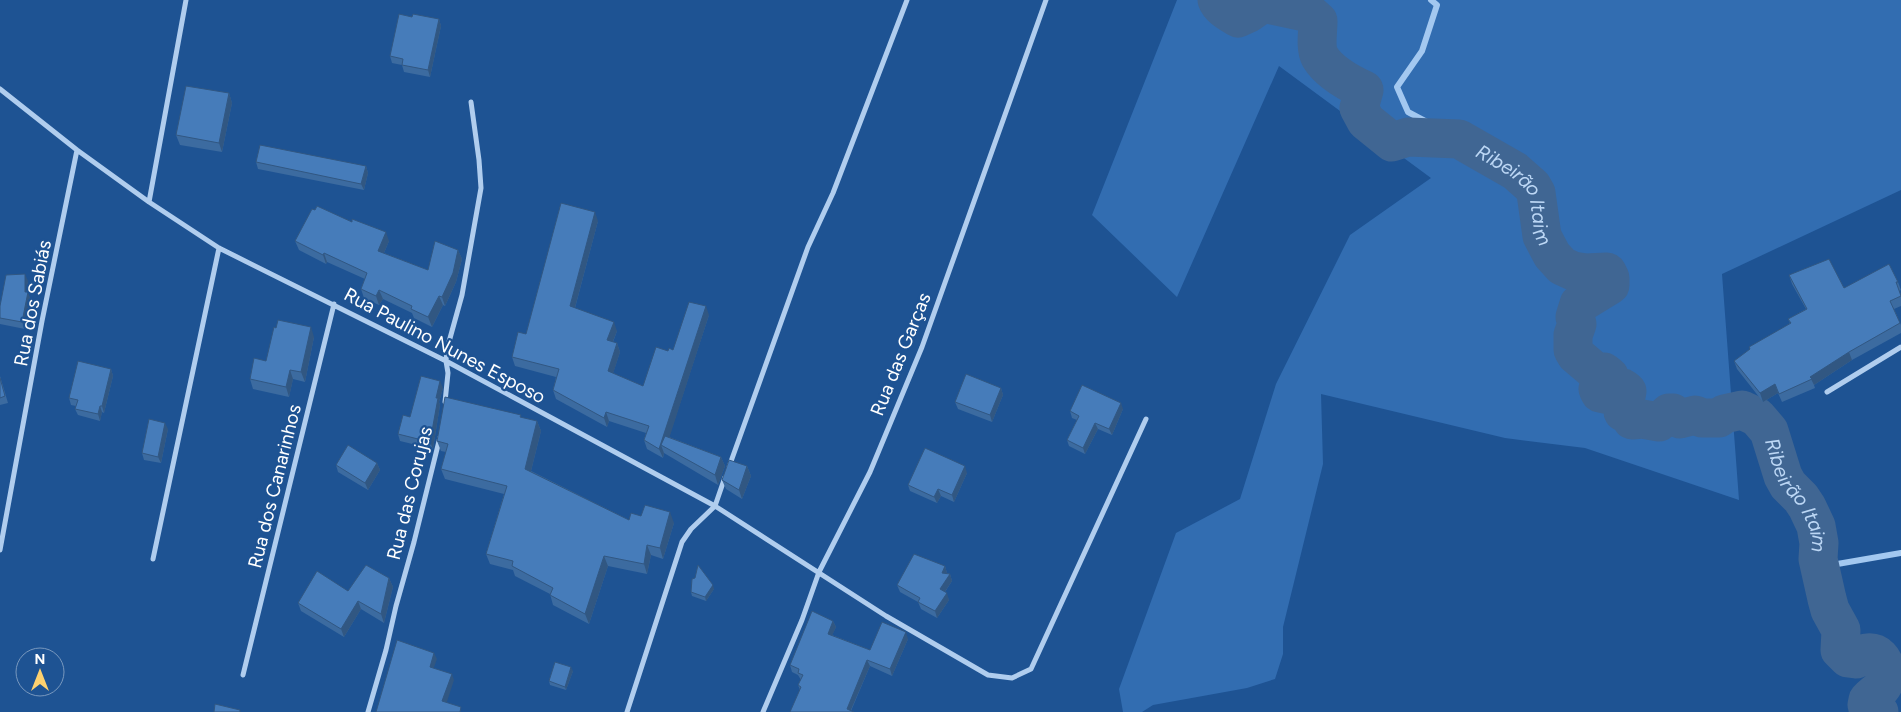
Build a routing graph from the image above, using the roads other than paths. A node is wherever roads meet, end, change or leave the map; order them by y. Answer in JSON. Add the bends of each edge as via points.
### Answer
{"nodes":[{"id":1,"x":186,"y":0,"type":"edge"},
{"id":2,"x":907,"y":0,"type":"edge"},
{"id":3,"x":1046,"y":0,"type":"edge"},
{"id":4,"x":0,"y":88,"type":"edge"},
{"id":5,"x":471,"y":102,"type":"dead end"},
{"id":6,"x":78,"y":150,"type":"junction"},
{"id":7,"x":149,"y":202,"type":"junction"},
{"id":8,"x":218,"y":248,"type":"junction"},
{"id":9,"x":334,"y":304,"type":"junction"},
{"id":10,"x":1901,"y":347,"type":"edge"},
{"id":11,"x":446,"y":361,"type":"junction"},
{"id":12,"x":1826,"y":392,"type":"dead end"},
{"id":13,"x":445,"y":404,"type":"edge"},
{"id":14,"x":1146,"y":419,"type":"dead end"},
{"id":15,"x":441,"y":432,"type":"edge"},
{"id":16,"x":715,"y":506,"type":"junction"},
{"id":17,"x":0,"y":550,"type":"edge"},
{"id":18,"x":153,"y":559,"type":"dead end"},
{"id":19,"x":819,"y":572,"type":"junction"},
{"id":20,"x":244,"y":675,"type":"dead end"},
{"id":21,"x":368,"y":712,"type":"edge"},
{"id":22,"x":627,"y":712,"type":"edge"},
{"id":23,"x":764,"y":712,"type":"edge"}],
"edges":[{"from":1,"to":7,"type":"street"},
{"from":2,"to":16,"type":"street","via":[[833,193],[808,247]]},
{"from":3,"to":19,"type":"street","name":"Rua das Garças","via":[[922,347],[870,472]]},
{"from":4,"to":6,"type":"street","name":"Rua Paulino Nunes Esposo"},
{"from":5,"to":11,"type":"street","name":"Rua das Corujas","via":[[481,188],[462,295]]},
{"from":6,"to":7,"type":"street","name":"Rua Paulino Nunes Esposo"},
{"from":6,"to":17,"type":"street","name":"Rua dos Sabiás","via":[[40,331]]},
{"from":7,"to":8,"type":"street","name":"Rua Paulino Nunes Esposo"},
{"from":8,"to":9,"type":"street","name":"Rua Paulino Nunes Esposo"},
{"from":8,"to":18,"type":"street"},
{"from":9,"to":11,"type":"street","name":"Rua Paulino Nunes Esposo"},
{"from":9,"to":20,"type":"street","name":"Rua dos Canarinhos"},
{"from":10,"to":12,"type":"street"},
{"from":11,"to":13,"type":"street","name":"Rua das Corujas"},
{"from":11,"to":16,"type":"street","name":"Rua Paulino Nunes Esposo"},
{"from":14,"to":19,"type":"street","name":"Rua Paulino Nunes Esposo","via":[[1031,669],[1012,678],[988,676]]},
{"from":15,"to":21,"type":"street","name":"Rua das Corujas"},
{"from":16,"to":19,"type":"street","name":"Rua Paulino Nunes Esposo"},
{"from":16,"to":22,"type":"street","via":[[682,542]]},
{"from":19,"to":23,"type":"street","name":"Rua das Garças"}]}
